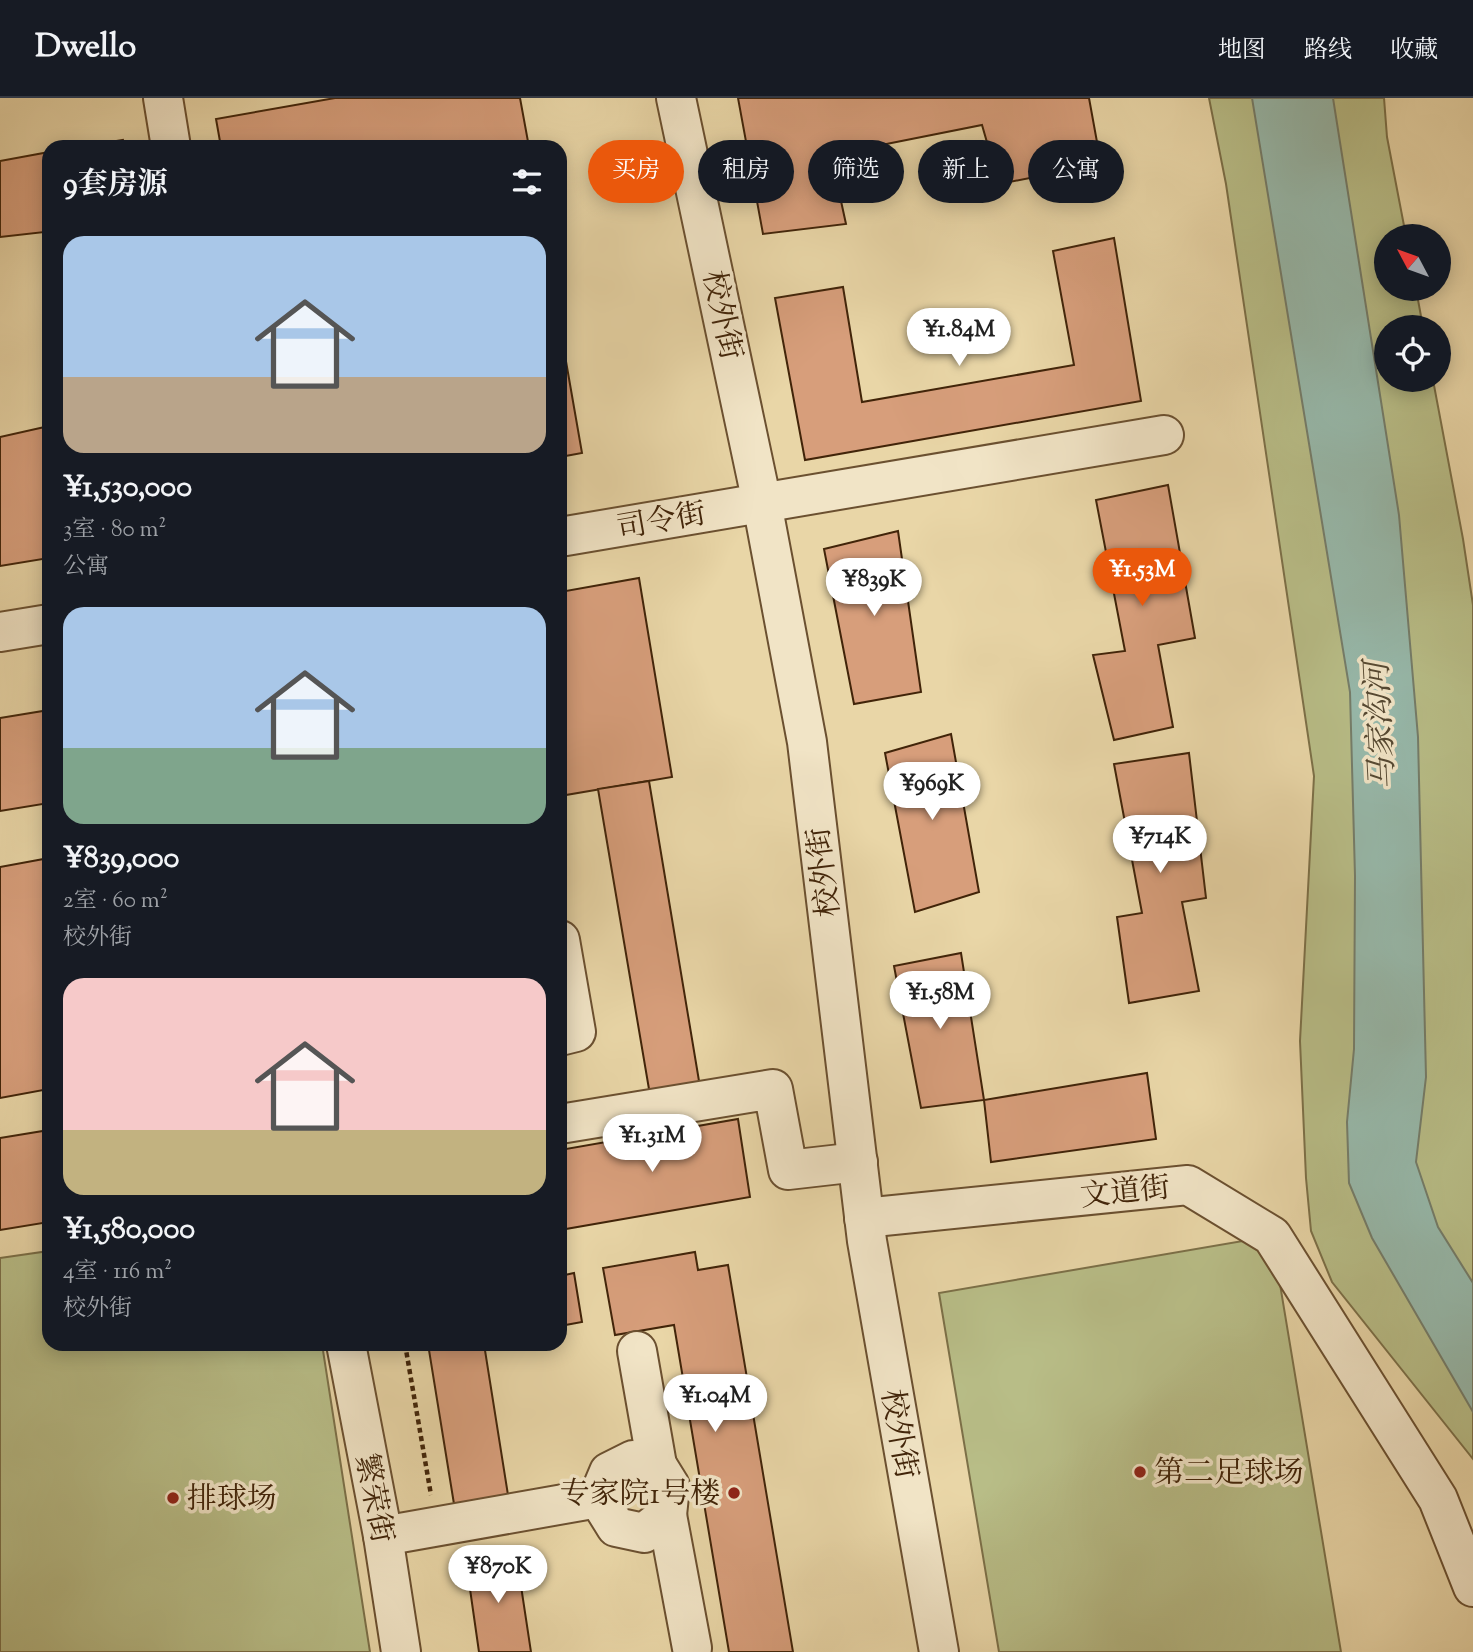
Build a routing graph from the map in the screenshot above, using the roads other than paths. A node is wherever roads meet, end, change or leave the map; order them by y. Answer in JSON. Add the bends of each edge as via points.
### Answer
{"nodes":[{"id":1,"x":163,"y":98,"type":"edge"},
{"id":2,"x":676,"y":98,"type":"edge"},
{"id":3,"x":170,"y":140,"type":"edge"},
{"id":4,"x":1164,"y":435,"type":"dead end"},
{"id":5,"x":762,"y":503,"type":"junction"},
{"id":6,"x":567,"y":536,"type":"edge"},
{"id":7,"x":42,"y":625,"type":"edge"},
{"id":8,"x":0,"y":632,"type":"edge"},
{"id":9,"x":567,"y":980,"type":"edge"},
{"id":10,"x":567,"y":1034,"type":"edge"},
{"id":11,"x":567,"y":1123,"type":"edge"},
{"id":12,"x":858,"y":1162,"type":"junction"},
{"id":13,"x":864,"y":1218,"type":"junction"},
{"id":14,"x":347,"y":1351,"type":"edge"},
{"id":15,"x":637,"y":1351,"type":"dead end"},
{"id":16,"x":645,"y":1462,"type":"junction"},
{"id":17,"x":598,"y":1498,"type":"junction"},
{"id":18,"x":1458,"y":1499,"type":"edge"},
{"id":19,"x":656,"y":1524,"type":"junction"},
{"id":20,"x":383,"y":1536,"type":"junction"},
{"id":21,"x":1473,"y":1587,"type":"edge"},
{"id":22,"x":692,"y":1648,"type":"dead end"},
{"id":23,"x":401,"y":1652,"type":"edge"},
{"id":24,"x":939,"y":1652,"type":"edge"}],
"edges":[{"from":1,"to":3,"type":"street"},
{"from":2,"to":5,"type":"street","name":"校外街"},
{"from":4,"to":5,"type":"street","name":"司令街"},
{"from":5,"to":6,"type":"street","name":"司令街"},
{"from":5,"to":12,"type":"street","name":"校外街","via":[[807,742]]},
{"from":7,"to":8,"type":"street"},
{"from":9,"to":10,"type":"street","via":[[576,1032]]},
{"from":11,"to":12,"type":"street","via":[[773,1089],[788,1170]]},
{"from":12,"to":13,"type":"street","name":"校外街"},
{"from":13,"to":18,"type":"street","name":"文道街","via":[[1188,1185],[1272,1236]]},
{"from":13,"to":24,"type":"street","name":"校外街"},
{"from":14,"to":20,"type":"street","name":"繁荣街"},
{"from":15,"to":16,"type":"street","via":[[650,1422]]},
{"from":16,"to":17,"type":"street","via":[[609,1472]]},
{"from":16,"to":19,"type":"street","via":[[670,1486]]},
{"from":17,"to":19,"type":"street","via":[[616,1527]]},
{"from":17,"to":20,"type":"street"},
{"from":18,"to":21,"type":"street","name":"文道街"},
{"from":19,"to":22,"type":"street","via":[[675,1557]]},
{"from":20,"to":23,"type":"street","name":"繁荣街"}]}
